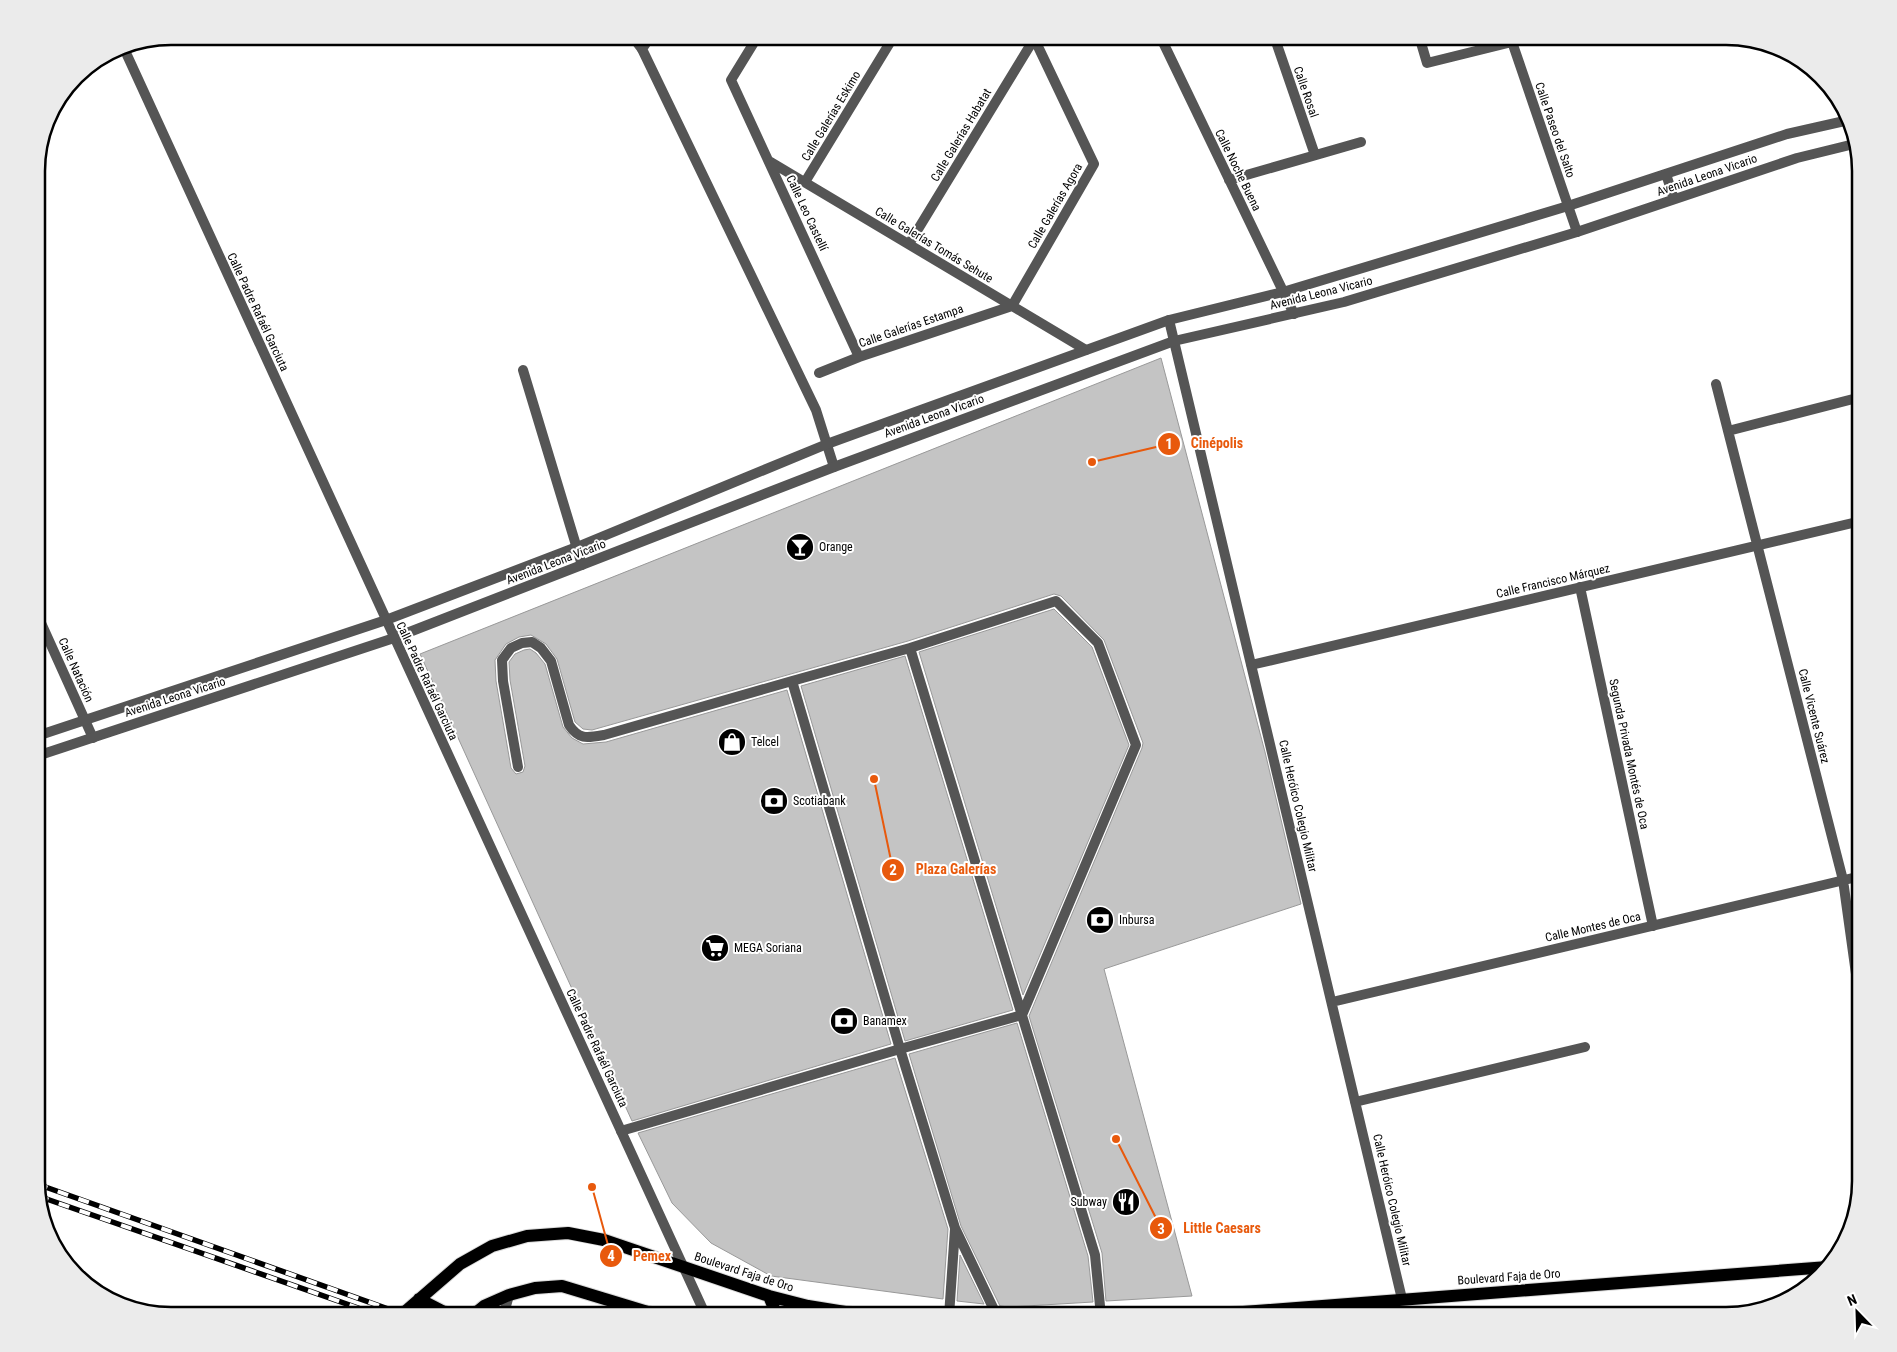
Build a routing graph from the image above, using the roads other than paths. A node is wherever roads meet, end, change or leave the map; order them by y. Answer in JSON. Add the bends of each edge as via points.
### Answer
{"nodes":[{"id":1,"x":639,"y":45,"type":"edge"},
{"id":2,"x":644,"y":45,"type":"edge"},
{"id":3,"x":752,"y":45,"type":"edge"},
{"id":4,"x":889,"y":45,"type":"edge"},
{"id":5,"x":1029,"y":45,"type":"edge"},
{"id":6,"x":1036,"y":45,"type":"edge"},
{"id":7,"x":1164,"y":45,"type":"edge"},
{"id":8,"x":1277,"y":45,"type":"edge"},
{"id":9,"x":1422,"y":45,"type":"edge"},
{"id":10,"x":1490,"y":45,"type":"edge"},
{"id":11,"x":1513,"y":45,"type":"edge"},
{"id":12,"x":642,"y":49,"type":"junction"},
{"id":13,"x":127,"y":55,"type":"dead end"},
{"id":14,"x":1842,"y":122,"type":"edge"},
{"id":15,"x":1361,"y":142,"type":"dead end"},
{"id":16,"x":1849,"y":145,"type":"edge"},
{"id":17,"x":1314,"y":155,"type":"junction"},
{"id":18,"x":769,"y":161,"type":"junction"},
{"id":19,"x":1666,"y":174,"type":"junction"},
{"id":20,"x":1229,"y":180,"type":"junction"},
{"id":21,"x":805,"y":182,"type":"junction"},
{"id":22,"x":1674,"y":199,"type":"junction"},
{"id":23,"x":1568,"y":206,"type":"junction"},
{"id":24,"x":1577,"y":232,"type":"junction"},
{"id":25,"x":909,"y":244,"type":"junction"},
{"id":26,"x":1283,"y":292,"type":"junction"},
{"id":27,"x":1012,"y":306,"type":"junction"},
{"id":28,"x":1294,"y":314,"type":"junction"},
{"id":29,"x":1169,"y":320,"type":"junction"},
{"id":30,"x":1174,"y":341,"type":"junction"},
{"id":31,"x":1086,"y":350,"type":"junction"},
{"id":32,"x":859,"y":357,"type":"junction"},
{"id":33,"x":523,"y":370,"type":"dead end"},
{"id":34,"x":819,"y":373,"type":"dead end"},
{"id":35,"x":1716,"y":384,"type":"dead end"},
{"id":36,"x":1852,"y":399,"type":"edge"},
{"id":37,"x":1728,"y":431,"type":"junction"},
{"id":38,"x":827,"y":444,"type":"junction"},
{"id":39,"x":834,"y":467,"type":"junction"},
{"id":40,"x":1852,"y":523,"type":"edge"},
{"id":41,"x":1758,"y":545,"type":"junction"},
{"id":42,"x":577,"y":547,"type":"junction"},
{"id":43,"x":582,"y":565,"type":"junction"},
{"id":44,"x":1580,"y":587,"type":"junction"},
{"id":45,"x":386,"y":620,"type":"junction"},
{"id":46,"x":45,"y":633,"type":"edge"},
{"id":47,"x":394,"y":638,"type":"junction"},
{"id":48,"x":910,"y":648,"type":"junction"},
{"id":49,"x":1251,"y":665,"type":"junction"},
{"id":50,"x":792,"y":681,"type":"junction"},
{"id":51,"x":85,"y":720,"type":"junction"},
{"id":52,"x":45,"y":733,"type":"edge"},
{"id":53,"x":93,"y":738,"type":"junction"},
{"id":54,"x":45,"y":753,"type":"edge"},
{"id":55,"x":518,"y":767,"type":"dead end"},
{"id":56,"x":1852,"y":878,"type":"edge"},
{"id":57,"x":1843,"y":880,"type":"junction"},
{"id":58,"x":1653,"y":926,"type":"junction"},
{"id":59,"x":1852,"y":945,"type":"edge"},
{"id":60,"x":1332,"y":1002,"type":"junction"},
{"id":61,"x":1022,"y":1015,"type":"junction"},
{"id":62,"x":1585,"y":1046,"type":"dead end"},
{"id":63,"x":900,"y":1049,"type":"junction"},
{"id":64,"x":1355,"y":1102,"type":"junction"},
{"id":65,"x":621,"y":1131,"type":"junction"},
{"id":66,"x":955,"y":1228,"type":"junction"},
{"id":67,"x":683,"y":1266,"type":"junction"},
{"id":68,"x":1817,"y":1268,"type":"edge"},
{"id":69,"x":509,"y":1295,"type":"junction"},
{"id":70,"x":769,"y":1296,"type":"junction"},
{"id":71,"x":1402,"y":1298,"type":"junction"},
{"id":72,"x":419,"y":1299,"type":"junction"},
{"id":73,"x":410,"y":1307,"type":"edge"},
{"id":74,"x":435,"y":1307,"type":"edge"},
{"id":75,"x":483,"y":1307,"type":"edge"},
{"id":76,"x":506,"y":1307,"type":"edge"},
{"id":77,"x":631,"y":1307,"type":"edge"},
{"id":78,"x":702,"y":1307,"type":"edge"},
{"id":79,"x":773,"y":1307,"type":"edge"},
{"id":80,"x":814,"y":1307,"type":"edge"},
{"id":81,"x":950,"y":1307,"type":"edge"},
{"id":82,"x":993,"y":1307,"type":"edge"},
{"id":83,"x":1100,"y":1307,"type":"edge"},
{"id":84,"x":1296,"y":1307,"type":"edge"}],
"edges":[{"from":1,"to":12,"type":"street"},
{"from":2,"to":12,"type":"street"},
{"from":3,"to":18,"type":"street","name":"Calle Leo Castellí","via":[[731,80]]},
{"from":4,"to":21,"type":"street","name":"Calle Galerías Eskimo"},
{"from":5,"to":25,"type":"street","name":"Calle Galerías Habatat"},
{"from":6,"to":27,"type":"street","name":"Calle Galerías Agora","via":[[1094,164]]},
{"from":7,"to":20,"type":"street","name":"Calle Noche Buena"},
{"from":8,"to":17,"type":"street","name":"Calle Rosal"},
{"from":9,"to":10,"type":"street","via":[[1427,63]]},
{"from":11,"to":23,"type":"street","name":"Calle Paseo del Salto"},
{"from":12,"to":38,"type":"street","via":[[812,401]]},
{"from":13,"to":45,"type":"street","name":"Calle Padre Rafaél Garciuta"},
{"from":14,"to":19,"type":"street","name":"Avenida Leona Vicario","via":[[1787,134]]},
{"from":15,"to":17,"type":"street"},
{"from":16,"to":22,"type":"street","name":"Avenida Leona Vicario","via":[[1797,158]]},
{"from":17,"to":20,"type":"street"},
{"from":18,"to":21,"type":"street","name":"Calle Galerías Tomás Sehute"},
{"from":18,"to":32,"type":"street","name":"Calle Leo Castellí"},
{"from":19,"to":22,"type":"street"},
{"from":19,"to":23,"type":"street","name":"Avenida Leona Vicario"},
{"from":20,"to":26,"type":"street","name":"Calle Noche Buena"},
{"from":21,"to":25,"type":"street","name":"Calle Galerías Tomás Sehute"},
{"from":22,"to":24,"type":"street","name":"Avenida Leona Vicario"},
{"from":23,"to":24,"type":"street","name":"Calle Paseo del Salto"},
{"from":23,"to":26,"type":"street","name":"Avenida Leona Vicario"},
{"from":24,"to":28,"type":"street","name":"Avenida Leona Vicario"},
{"from":25,"to":27,"type":"street","name":"Calle Galerías Tomás Sehute"},
{"from":26,"to":28,"type":"street","name":"Calle Noche Buena"},
{"from":26,"to":29,"type":"street","name":"Avenida Leona Vicario"},
{"from":27,"to":31,"type":"street","name":"Calle Galerías Tomás Sehute"},
{"from":27,"to":32,"type":"street","name":"Calle Galerías Estampa"},
{"from":28,"to":30,"type":"street","name":"Avenida Leona Vicario"},
{"from":29,"to":30,"type":"street","name":"Calle Heróico Colegio Militar"},
{"from":29,"to":31,"type":"street","name":"Avenida Leona Vicario"},
{"from":30,"to":39,"type":"street","name":"Avenida Leona Vicario"},
{"from":30,"to":49,"type":"street","name":"Calle Heróico Colegio Militar"},
{"from":31,"to":38,"type":"street","name":"Avenida Leona Vicario"},
{"from":32,"to":34,"type":"street","name":"Calle Galerías Estampa"},
{"from":33,"to":42,"type":"street"},
{"from":35,"to":37,"type":"street","name":"Calle Vicente Suárez"},
{"from":36,"to":37,"type":"street"},
{"from":37,"to":41,"type":"street","name":"Calle Vicente Suárez"},
{"from":38,"to":39,"type":"street"},
{"from":38,"to":42,"type":"street","name":"Avenida Leona Vicario"},
{"from":39,"to":43,"type":"street","name":"Avenida Leona Vicario"},
{"from":40,"to":41,"type":"street","name":"Calle Francisco Márquez"},
{"from":41,"to":44,"type":"street","name":"Calle Francisco Márquez"},
{"from":41,"to":57,"type":"street","name":"Calle Vicente Suárez"},
{"from":42,"to":43,"type":"street"},
{"from":42,"to":45,"type":"street","name":"Avenida Leona Vicario"},
{"from":43,"to":47,"type":"street","name":"Avenida Leona Vicario"},
{"from":44,"to":49,"type":"street","name":"Calle Francisco Márquez"},
{"from":44,"to":58,"type":"street","name":"Segunda Privada Montés de Oca"},
{"from":45,"to":47,"type":"street","name":"Calle Padre Rafaél Garciuta"},
{"from":45,"to":51,"type":"street","name":"Avenida Leona Vicario"},
{"from":46,"to":51,"type":"street","name":"Calle Natación"},
{"from":47,"to":53,"type":"street","name":"Avenida Leona Vicario"},
{"from":47,"to":65,"type":"street","name":"Calle Padre Rafaél Garciuta"},
{"from":48,"to":50,"type":"street"},
{"from":48,"to":61,"type":"street"},
{"from":48,"to":61,"type":"street","via":[[1056,601],[1098,643],[1136,745]]},
{"from":49,"to":60,"type":"street","name":"Calle Heróico Colegio Militar"},
{"from":50,"to":55,"type":"street","via":[[587,738],[575,734],[569,725],[551,660],[532,642],[522,643],[512,648],[502,660],[502,681]]},
{"from":50,"to":63,"type":"street"},
{"from":51,"to":52,"type":"street","name":"Avenida Leona Vicario"},
{"from":51,"to":53,"type":"street","name":"Calle Natación"},
{"from":53,"to":54,"type":"street","name":"Avenida Leona Vicario"},
{"from":56,"to":57,"type":"street","name":"Calle Montes de Oca"},
{"from":57,"to":58,"type":"street","name":"Calle Montes de Oca"},
{"from":57,"to":59,"type":"street","name":"Calle Vicente Suárez"},
{"from":58,"to":60,"type":"street","name":"Calle Montes de Oca"},
{"from":60,"to":64,"type":"street","name":"Calle Heróico Colegio Militar"},
{"from":61,"to":63,"type":"street"},
{"from":61,"to":83,"type":"street","via":[[1096,1255]]},
{"from":62,"to":64,"type":"street"},
{"from":63,"to":65,"type":"street"},
{"from":63,"to":66,"type":"street"},
{"from":64,"to":71,"type":"street","name":"Calle Heróico Colegio Militar"},
{"from":65,"to":67,"type":"street","name":"Calle Padre Rafaél Garciuta"},
{"from":66,"to":81,"type":"street"},
{"from":66,"to":82,"type":"street"},
{"from":67,"to":70,"type":"main road","name":"Boulevard Faja de Oro"},
{"from":67,"to":72,"type":"main road","name":"Boulevard Faja de Oro","via":[[604,1240],[568,1233],[527,1236],[492,1246],[460,1264]]},
{"from":67,"to":78,"type":"street","name":"Calle Padre Rafaél Garciuta"},
{"from":68,"to":71,"type":"main road","name":"Boulevard Faja de Oro"},
{"from":69,"to":75,"type":"main road"},
{"from":69,"to":76,"type":"street"},
{"from":69,"to":77,"type":"main road","via":[[535,1288],[562,1286]]},
{"from":70,"to":79,"type":"main road"},
{"from":70,"to":80,"type":"main road","name":"Boulevard Faja de Oro"},
{"from":71,"to":84,"type":"main road","name":"Boulevard Faja de Oro"},
{"from":72,"to":73,"type":"main road","name":"Boulevard Faja de Oro"},
{"from":72,"to":74,"type":"main road"}]}
